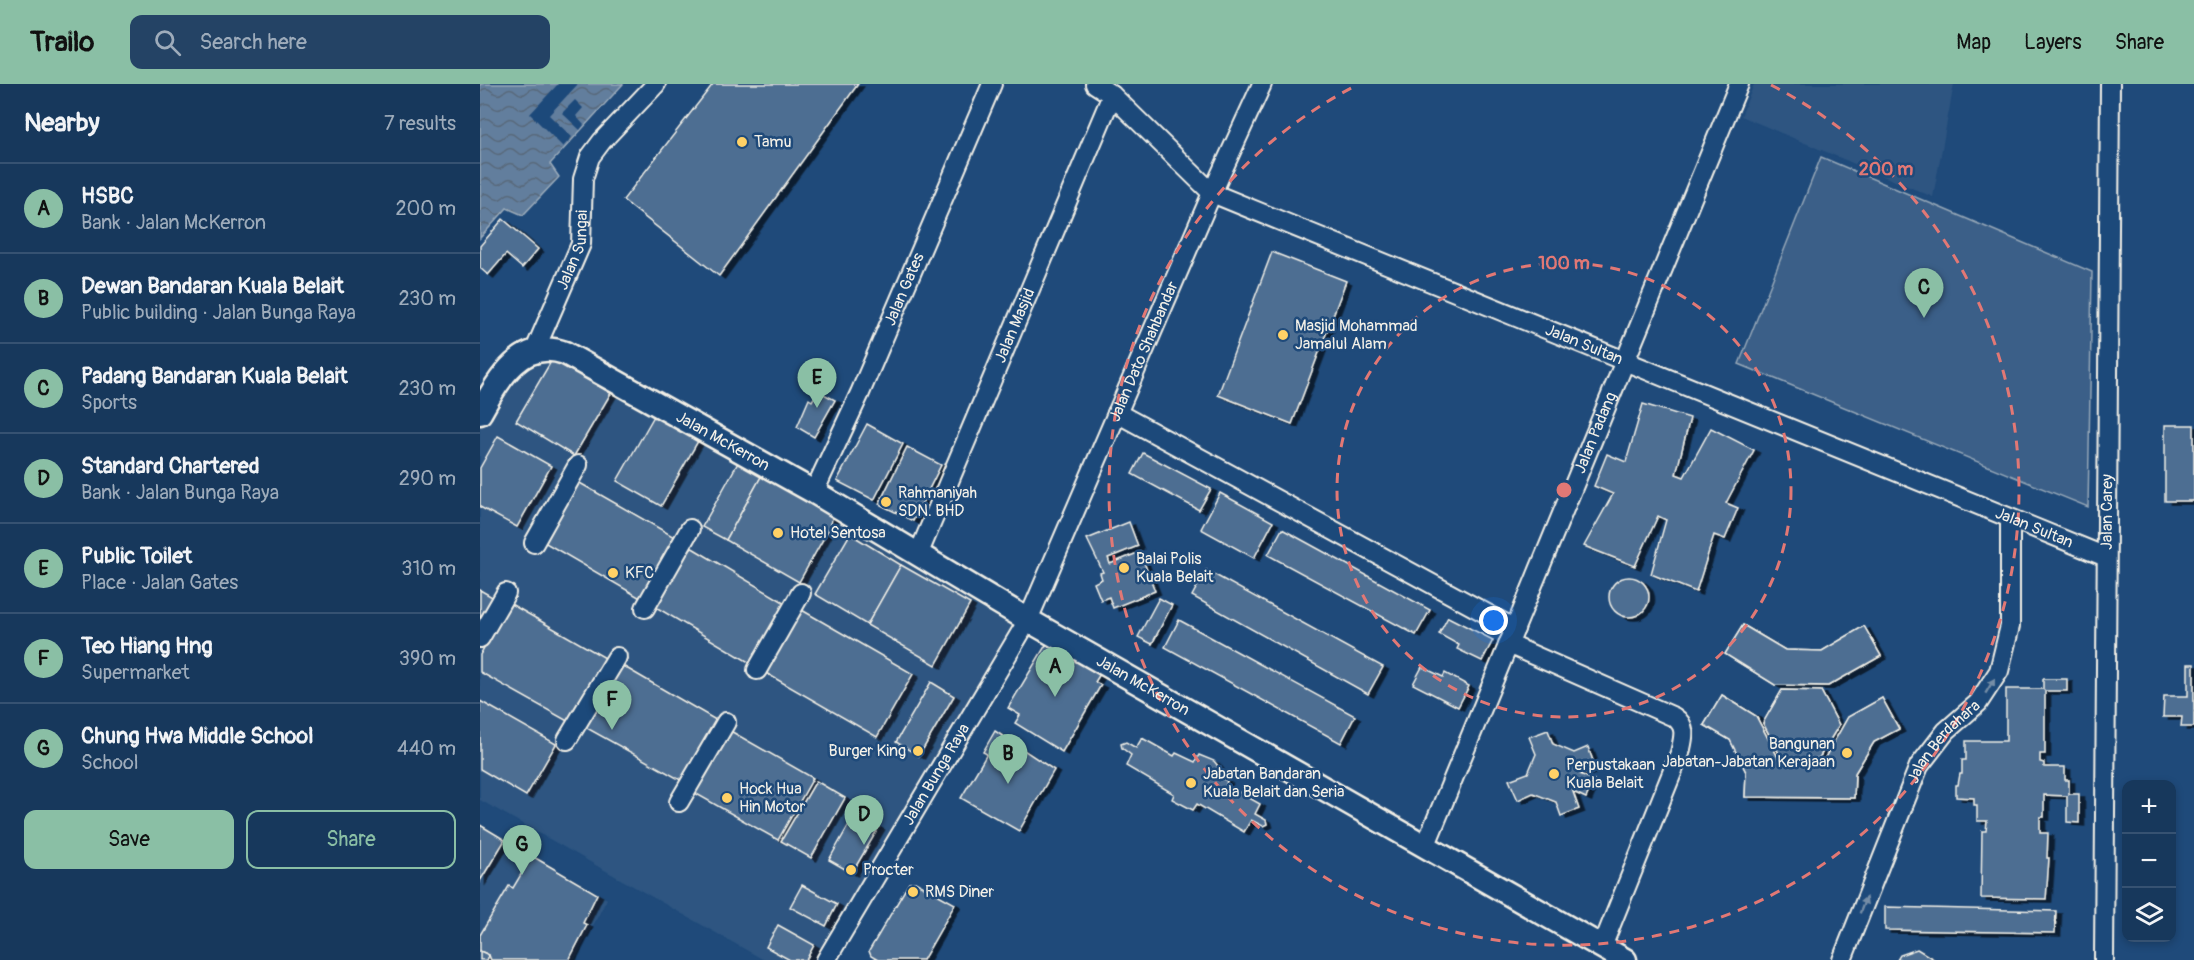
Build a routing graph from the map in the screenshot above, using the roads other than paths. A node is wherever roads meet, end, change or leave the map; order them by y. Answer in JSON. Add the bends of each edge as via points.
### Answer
{"nodes":[{"id":1,"x":656,"y":84,"type":"edge"},
{"id":2,"x":992,"y":84,"type":"edge"},
{"id":3,"x":1095,"y":84,"type":"edge"},
{"id":4,"x":1262,"y":84,"type":"edge"},
{"id":5,"x":1739,"y":84,"type":"edge"},
{"id":6,"x":2110,"y":84,"type":"edge"},
{"id":7,"x":1112,"y":95,"type":"junction"},
{"id":8,"x":1212,"y":193,"type":"junction"},
{"id":9,"x":535,"y":350,"type":"junction"},
{"id":10,"x":1625,"y":362,"type":"junction"},
{"id":11,"x":1117,"y":412,"type":"junction"},
{"id":12,"x":480,"y":413,"type":"edge"},
{"id":13,"x":578,"y":465,"type":"dead end"},
{"id":14,"x":814,"y":492,"type":"junction"},
{"id":15,"x":2010,"y":519,"type":"junction"},
{"id":16,"x":690,"y":529,"type":"dead end"},
{"id":17,"x":534,"y":543,"type":"dead end"},
{"id":18,"x":918,"y":555,"type":"junction"},
{"id":19,"x":2106,"y":556,"type":"junction"},
{"id":20,"x":506,"y":593,"type":"dead end"},
{"id":21,"x":801,"y":593,"type":"dead end"},
{"id":22,"x":645,"y":608,"type":"dead end"},
{"id":23,"x":1028,"y":620,"type":"junction"},
{"id":24,"x":1512,"y":637,"type":"junction"},
{"id":25,"x":480,"y":638,"type":"edge"},
{"id":26,"x":617,"y":657,"type":"dead end"},
{"id":27,"x":757,"y":670,"type":"dead end"},
{"id":28,"x":726,"y":722,"type":"dead end"},
{"id":29,"x":567,"y":740,"type":"dead end"},
{"id":30,"x":679,"y":802,"type":"dead end"},
{"id":31,"x":1425,"y":847,"type":"junction"},
{"id":32,"x":1602,"y":947,"type":"junction"},
{"id":33,"x":826,"y":960,"type":"edge"},
{"id":34,"x":1624,"y":960,"type":"edge"},
{"id":35,"x":1842,"y":960,"type":"edge"},
{"id":36,"x":2104,"y":960,"type":"edge"}],
"edges":[{"from":1,"to":9,"type":"street","name":"Jalan Sungai","via":[[590,157],[583,179],[580,244]]},
{"from":2,"to":14,"type":"street","name":"Jalan Gates"},
{"from":3,"to":7,"type":"street","name":"Jalan Sultan"},
{"from":4,"to":8,"type":"street","name":"Jalan Dato Shahbandar"},
{"from":5,"to":10,"type":"street","name":"Jalan Padang"},
{"from":6,"to":19,"type":"street","name":"Jalan Carey"},
{"from":7,"to":8,"type":"street","name":"Jalan Sultan"},
{"from":7,"to":18,"type":"street","name":"Jalan Masjid"},
{"from":8,"to":10,"type":"street","name":"Jalan Sultan"},
{"from":8,"to":11,"type":"street","name":"Jalan Dato Shahbandar"},
{"from":9,"to":12,"type":"main road","via":[[518,358],[508,369]]},
{"from":9,"to":14,"type":"main road","name":"Jalan McKerron","via":[[565,352]]},
{"from":10,"to":15,"type":"street","name":"Jalan Sultan"},
{"from":10,"to":24,"type":"street","name":"Jalan Padang"},
{"from":11,"to":23,"type":"street","name":"Jalan Dato Shahbandar"},
{"from":11,"to":24,"type":"street"},
{"from":13,"to":17,"type":"street"},
{"from":14,"to":18,"type":"main road","name":"Jalan McKerron"},
{"from":15,"to":19,"type":"street","name":"Jalan Sultan"},
{"from":35,"to":15,"type":"street","name":"Jalan Berdahara","one_way":true,"via":[[1919,766],[1946,731],[1978,703],[1999,670],[2010,626]]},
{"from":16,"to":22,"type":"street"},
{"from":18,"to":23,"type":"main road","name":"Jalan McKerron"},
{"from":19,"to":36,"type":"street","name":"Jalan Carey"},
{"from":20,"to":25,"type":"street"},
{"from":21,"to":27,"type":"street"},
{"from":23,"to":31,"type":"main road","name":"Jalan McKerron"},
{"from":23,"to":33,"type":"street","name":"Jalan Bunga Raya"},
{"from":24,"to":31,"type":"street","name":"Jalan Padang"},
{"from":24,"to":32,"type":"street","via":[[1674,717],[1684,729],[1680,753]]},
{"from":26,"to":29,"type":"street"},
{"from":28,"to":30,"type":"street"},
{"from":31,"to":32,"type":"main road","name":"Jalan McKerron"},
{"from":32,"to":34,"type":"main road","name":"Jalan McKerron"}]}
